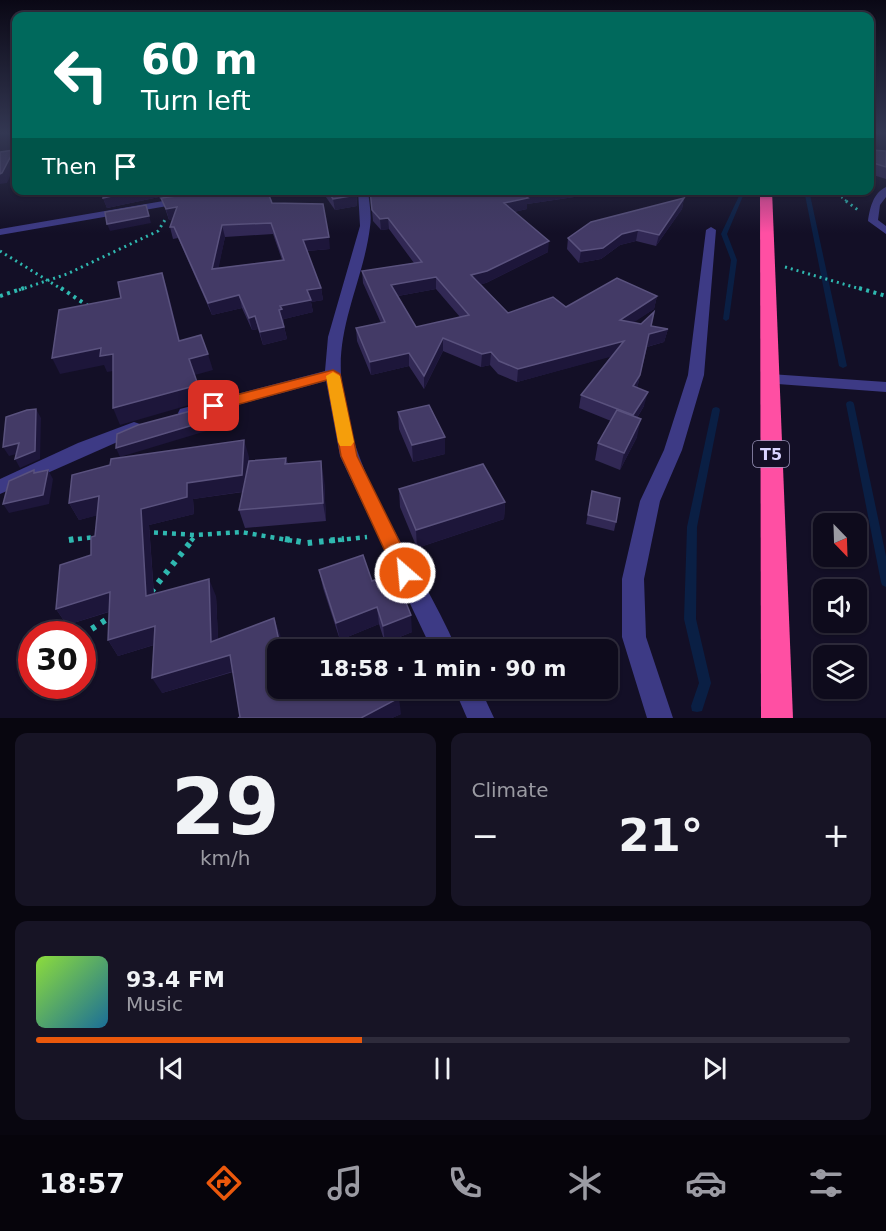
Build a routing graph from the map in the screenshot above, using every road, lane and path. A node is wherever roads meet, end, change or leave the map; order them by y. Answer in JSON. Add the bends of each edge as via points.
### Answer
{"nodes":[{"id":1,"x":883,"y":188,"type":"edge"},
{"id":2,"x":363,"y":195,"type":"edge"},
{"id":3,"x":766,"y":195,"type":"edge"},
{"id":4,"x":842,"y":195,"type":"edge"},
{"id":5,"x":176,"y":202,"type":"joint"},
{"id":6,"x":873,"y":221,"type":"junction"},
{"id":7,"x":711,"y":230,"type":"dead end"},
{"id":8,"x":886,"y":231,"type":"edge"},
{"id":9,"x":0,"y":232,"type":"edge"},
{"id":10,"x":0,"y":251,"type":"edge"},
{"id":11,"x":767,"y":262,"type":"junction"},
{"id":12,"x":48,"y":281,"type":"junction"},
{"id":13,"x":886,"y":296,"type":"edge"},
{"id":14,"x":0,"y":297,"type":"edge"},
{"id":15,"x":94,"y":310,"type":"edge"},
{"id":16,"x":333,"y":374,"type":"junction"},
{"id":17,"x":770,"y":380,"type":"junction"},
{"id":18,"x":886,"y":387,"type":"edge"},
{"id":19,"x":170,"y":418,"type":"edge"},
{"id":20,"x":147,"y":424,"type":"edge"},
{"id":21,"x":0,"y":487,"type":"edge"},
{"id":22,"x":140,"y":532,"type":"edge"},
{"id":23,"x":386,"y":534,"type":"junction"},
{"id":24,"x":196,"y":535,"type":"junction"},
{"id":25,"x":105,"y":536,"type":"edge"},
{"id":26,"x":69,"y":540,"type":"dead end"},
{"id":27,"x":145,"y":596,"type":"edge"},
{"id":28,"x":115,"y":614,"type":"edge"},
{"id":29,"x":96,"y":626,"type":"edge"},
{"id":30,"x":440,"y":639,"type":"edge"},
{"id":31,"x":472,"y":699,"type":"edge"},
{"id":32,"x":481,"y":718,"type":"edge"},
{"id":33,"x":660,"y":718,"type":"edge"},
{"id":34,"x":777,"y":718,"type":"edge"}],
"edges":[{"from":1,"to":6,"type":"street"},
{"from":2,"to":16,"type":"street","via":[[365,226],[337,328]]},
{"from":3,"to":11,"type":"highway","number":"T5"},
{"from":4,"to":6,"type":"path"},
{"from":5,"to":9,"type":"street"},
{"from":5,"to":12,"type":"path","via":[[158,231]]},
{"from":6,"to":8,"type":"street"},
{"from":7,"to":33,"type":"street","via":[[696,375],[673,450],[650,501],[633,579],[634,637]]},
{"from":10,"to":12,"type":"path"},
{"from":11,"to":13,"type":"path"},
{"from":11,"to":17,"type":"highway","number":"T5"},
{"from":12,"to":14,"type":"path"},
{"from":12,"to":15,"type":"path"},
{"from":16,"to":19,"type":"street"},
{"from":16,"to":23,"type":"street","via":[[349,456]]},
{"from":17,"to":18,"type":"street"},
{"from":17,"to":34,"type":"highway","number":"T5"},
{"from":20,"to":21,"type":"street"},
{"from":22,"to":24,"type":"path"},
{"from":23,"to":24,"type":"path","via":[[307,543],[241,532]]},
{"from":23,"to":30,"type":"street"},
{"from":24,"to":27,"type":"path"},
{"from":25,"to":26,"type":"path"},
{"from":28,"to":29,"type":"path"},
{"from":31,"to":32,"type":"street"}]}
